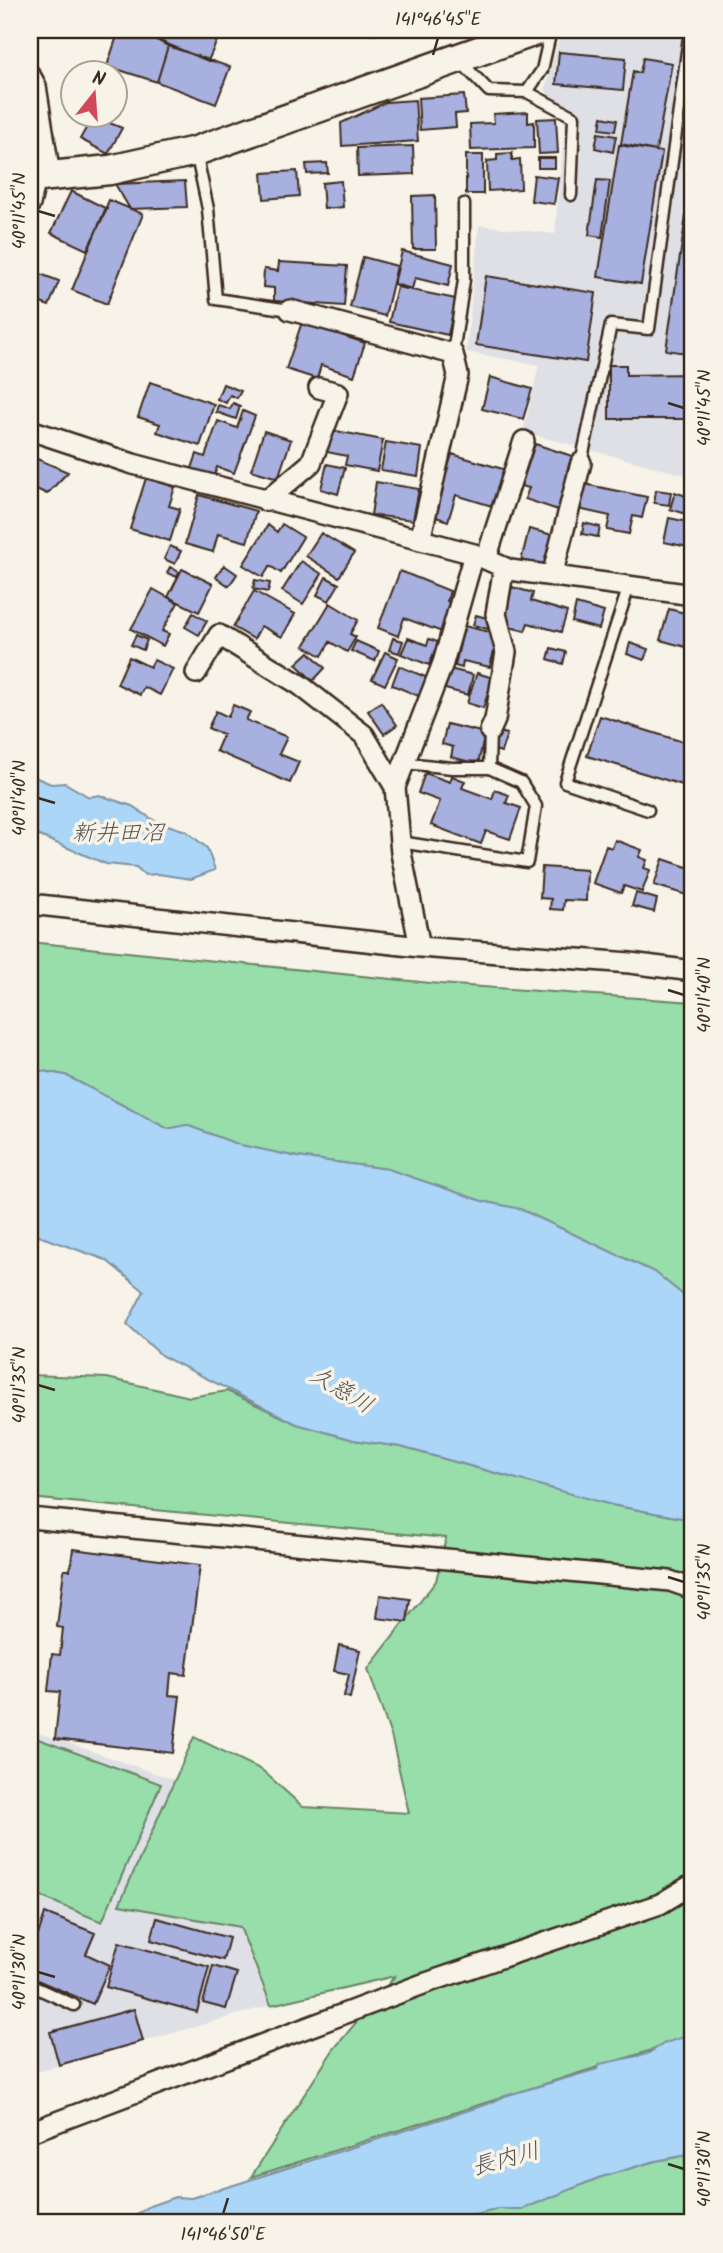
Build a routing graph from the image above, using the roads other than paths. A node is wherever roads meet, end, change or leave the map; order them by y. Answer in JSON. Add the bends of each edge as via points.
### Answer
{"nodes":[{"id":1,"x":551,"y":30,"type":"edge"},
{"id":2,"x":690,"y":30,"type":"edge"},
{"id":3,"x":519,"y":33,"type":"edge"},
{"id":4,"x":458,"y":58,"type":"junction"},
{"id":5,"x":30,"y":75,"type":"edge"},
{"id":6,"x":527,"y":92,"type":"junction"},
{"id":7,"x":196,"y":151,"type":"junction"},
{"id":8,"x":36,"y":184,"type":"edge"},
{"id":9,"x":571,"y":195,"type":"dead end"},
{"id":10,"x":464,"y":204,"type":"dead end"},
{"id":11,"x":290,"y":310,"type":"joint"},
{"id":12,"x":453,"y":354,"type":"junction"},
{"id":13,"x":319,"y":388,"type":"dead end"},
{"id":14,"x":30,"y":430,"type":"edge"},
{"id":15,"x":524,"y":441,"type":"dead end"},
{"id":16,"x":581,"y":463,"type":"joint"},
{"id":17,"x":266,"y":501,"type":"junction"},
{"id":18,"x":420,"y":540,"type":"junction"},
{"id":19,"x":488,"y":560,"type":"junction"},
{"id":20,"x":552,"y":576,"type":"junction"},
{"id":21,"x":629,"y":586,"type":"junction"},
{"id":22,"x":693,"y":595,"type":"edge"},
{"id":23,"x":195,"y":673,"type":"dead end"},
{"id":24,"x":490,"y":731,"type":"joint"},
{"id":25,"x":405,"y":763,"type":"junction"},
{"id":26,"x":489,"y":768,"type":"junction"},
{"id":27,"x":395,"y":787,"type":"junction"},
{"id":28,"x":648,"y":810,"type":"dead end"},
{"id":29,"x":400,"y":842,"type":"junction"},
{"id":30,"x":30,"y":904,"type":"edge"},
{"id":31,"x":419,"y":947,"type":"junction"},
{"id":32,"x":693,"y":971,"type":"edge"},
{"id":33,"x":30,"y":1518,"type":"edge"},
{"id":34,"x":693,"y":1589,"type":"edge"},
{"id":35,"x":693,"y":1884,"type":"edge"},
{"id":36,"x":30,"y":1985,"type":"edge"},
{"id":37,"x":74,"y":2006,"type":"dead end"},
{"id":38,"x":30,"y":2132,"type":"edge"}],
"edges":[{"from":1,"to":6,"type":"lane","via":[[542,71]]},
{"from":2,"to":16,"type":"lane","via":[[649,329],[611,325]]},
{"from":3,"to":4,"type":"street"},
{"from":4,"to":6,"type":"lane","via":[[489,91]]},
{"from":4,"to":7,"type":"street"},
{"from":5,"to":8,"type":"street","via":[[36,86]]},
{"from":6,"to":9,"type":"lane","via":[[574,117]]},
{"from":7,"to":8,"type":"street"},
{"from":7,"to":11,"type":"lane","via":[[208,209],[216,299]]},
{"from":10,"to":12,"type":"lane","via":[[464,280]]},
{"from":11,"to":12,"type":"street"},
{"from":12,"to":18,"type":"street","via":[[458,374]]},
{"from":13,"to":17,"type":"street","via":[[338,393],[311,463]]},
{"from":14,"to":17,"type":"street"},
{"from":15,"to":19,"type":"street"},
{"from":16,"to":20,"type":"street"},
{"from":17,"to":18,"type":"street"},
{"from":18,"to":19,"type":"street"},
{"from":19,"to":20,"type":"street"},
{"from":19,"to":24,"type":"street","via":[[506,652]]},
{"from":19,"to":25,"type":"street"},
{"from":20,"to":21,"type":"street"},
{"from":21,"to":22,"type":"street"},
{"from":21,"to":28,"type":"lane","via":[[565,782]]},
{"from":23,"to":27,"type":"street","via":[[219,635],[299,685],[364,734]]},
{"from":24,"to":26,"type":"lane"},
{"from":25,"to":26,"type":"lane"},
{"from":25,"to":27,"type":"street"},
{"from":26,"to":29,"type":"lane","via":[[521,782],[536,806],[527,862]]},
{"from":27,"to":29,"type":"street"},
{"from":29,"to":31,"type":"street"},
{"from":30,"to":31,"type":"street"},
{"from":31,"to":32,"type":"street"},
{"from":33,"to":34,"type":"street","via":[[670,1581]]},
{"from":35,"to":38,"type":"street","via":[[660,1904],[423,1984]]},
{"from":36,"to":37,"type":"lane"}]}
